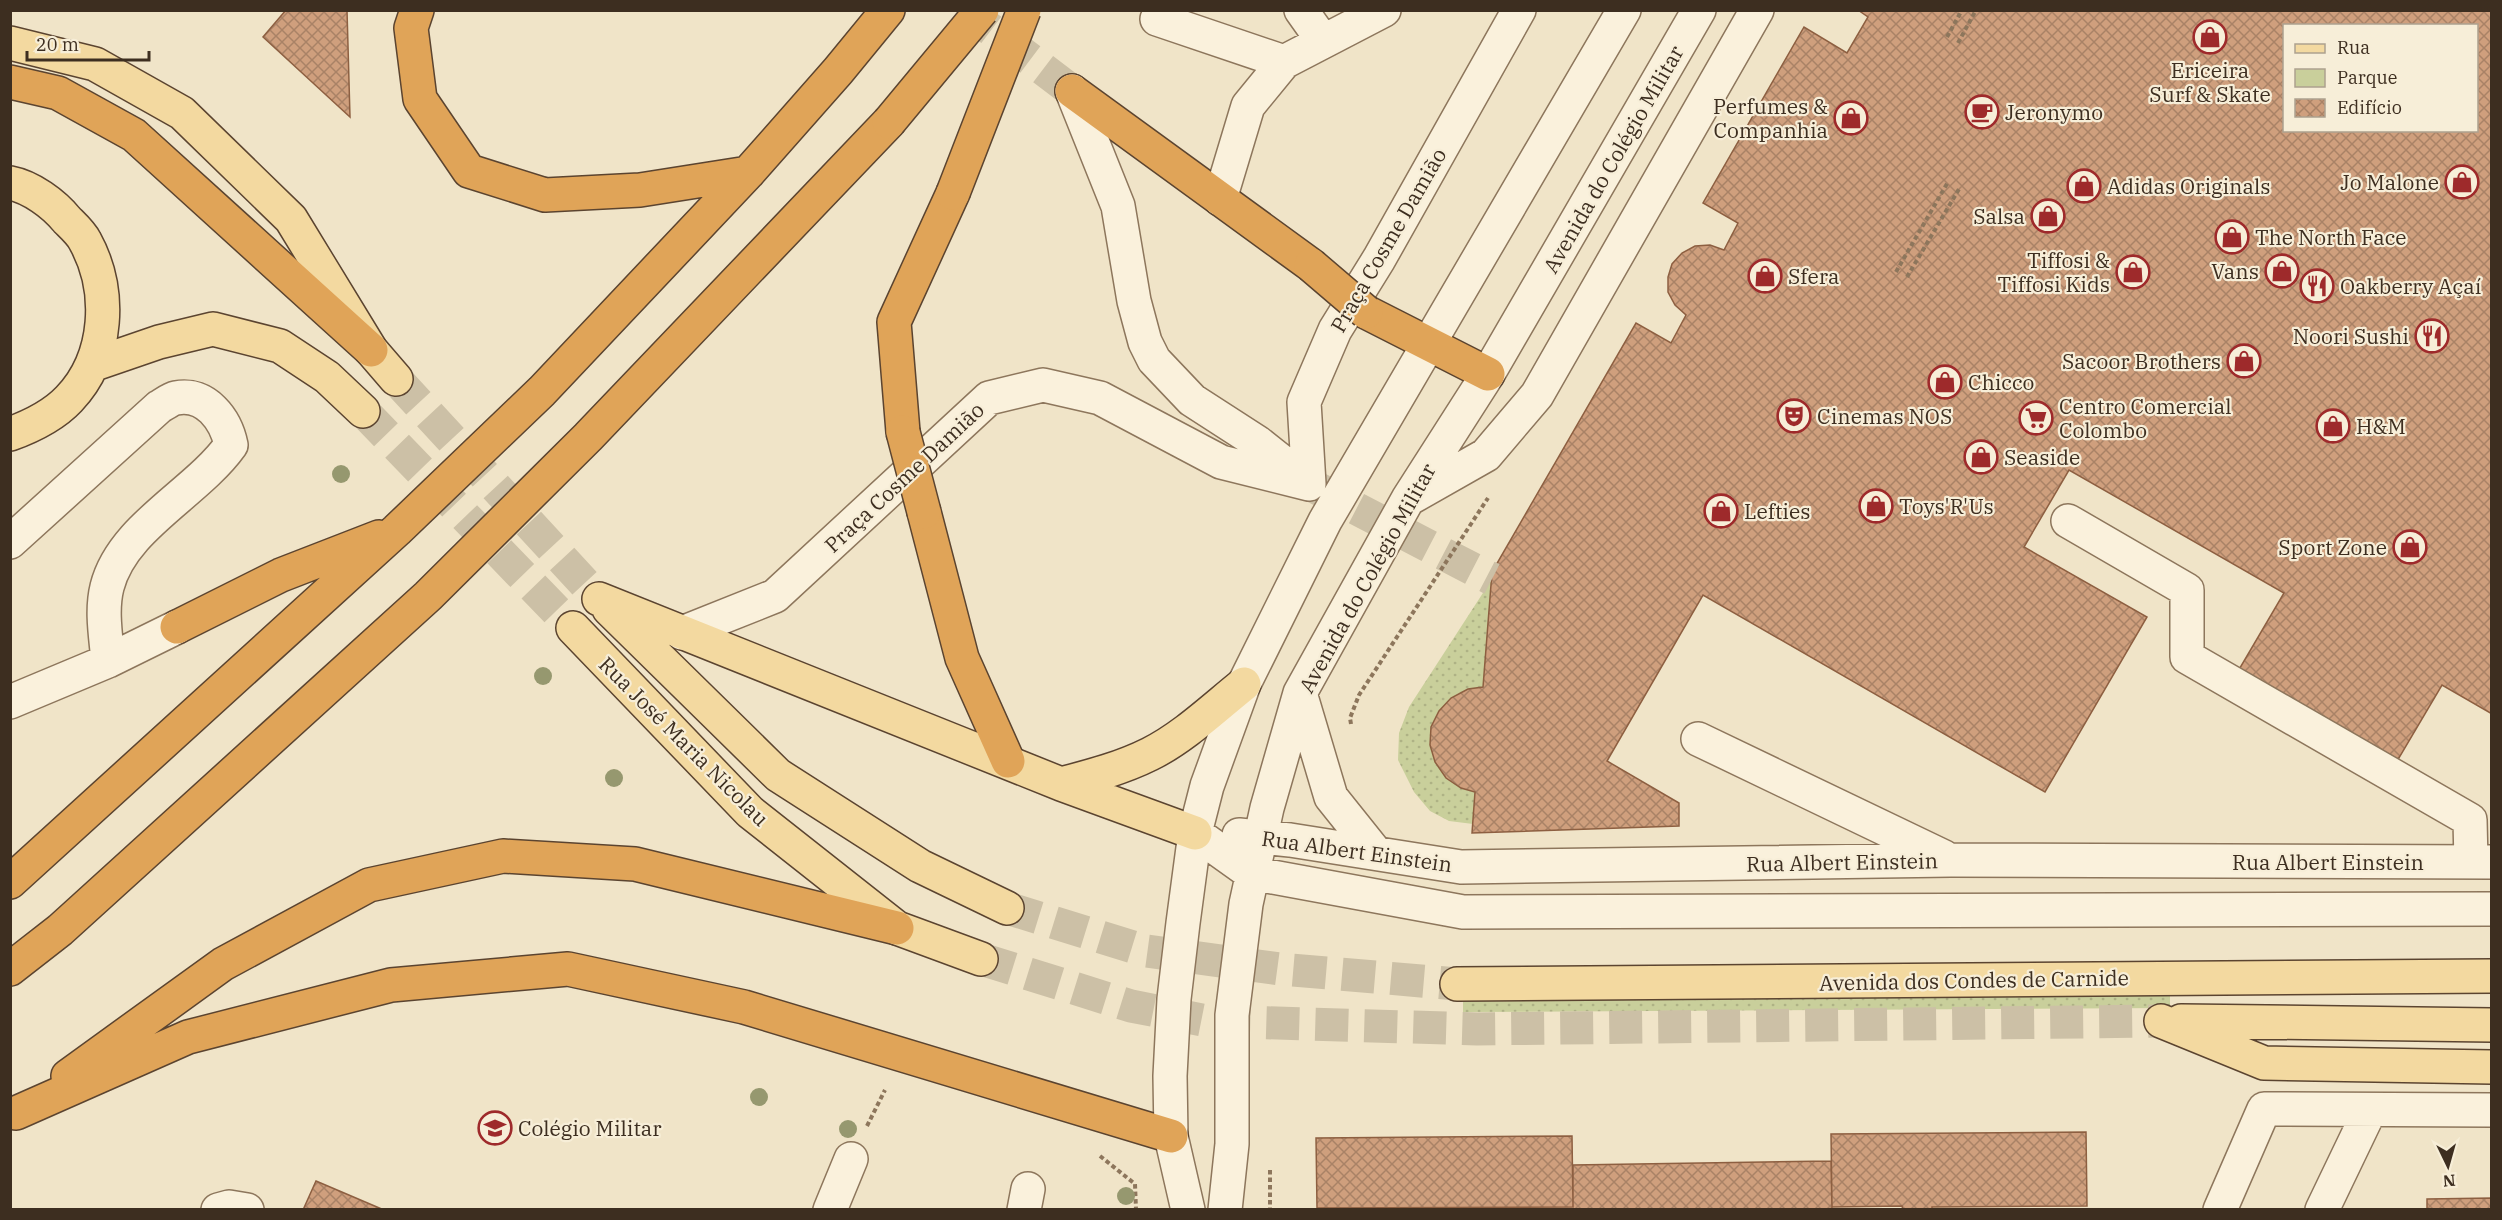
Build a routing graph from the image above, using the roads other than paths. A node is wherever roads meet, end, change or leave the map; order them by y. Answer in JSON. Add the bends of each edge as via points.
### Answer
{"nodes":[{"id":1,"x":888,"y":10,"type":"edge"},
{"id":2,"x":982,"y":10,"type":"edge"},
{"id":3,"x":1024,"y":10,"type":"edge"},
{"id":4,"x":1301,"y":10,"type":"edge"},
{"id":5,"x":1384,"y":10,"type":"edge"},
{"id":6,"x":1519,"y":10,"type":"edge"},
{"id":7,"x":1624,"y":10,"type":"edge"},
{"id":8,"x":1699,"y":10,"type":"edge"},
{"id":9,"x":1757,"y":10,"type":"edge"},
{"id":10,"x":413,"y":16,"type":"edge"},
{"id":11,"x":1156,"y":19,"type":"dead end"},
{"id":12,"x":1323,"y":41,"type":"junction"},
{"id":13,"x":10,"y":43,"type":"edge"},
{"id":14,"x":1284,"y":62,"type":"junction"},
{"id":15,"x":10,"y":82,"type":"edge"},
{"id":16,"x":1072,"y":91,"type":"joint"},
{"id":17,"x":748,"y":173,"type":"junction"},
{"id":18,"x":10,"y":183,"type":"edge"},
{"id":19,"x":1220,"y":199,"type":"junction"},
{"id":20,"x":1429,"y":344,"type":"junction"},
{"id":21,"x":371,"y":351,"type":"junction"},
{"id":22,"x":92,"y":365,"type":"junction"},
{"id":23,"x":1488,"y":374,"type":"junction"},
{"id":24,"x":396,"y":379,"type":"tunnel mouth"},
{"id":25,"x":363,"y":411,"type":"tunnel mouth"},
{"id":26,"x":10,"y":434,"type":"edge"},
{"id":27,"x":1309,"y":483,"type":"junction"},
{"id":28,"x":1408,"y":499,"type":"junction"},
{"id":29,"x":2068,"y":521,"type":"dead end"},
{"id":30,"x":397,"y":530,"type":"junction"},
{"id":31,"x":10,"y":542,"type":"edge"},
{"id":32,"x":177,"y":627,"type":"joint"},
{"id":33,"x":573,"y":628,"type":"tunnel mouth"},
{"id":34,"x":682,"y":633,"type":"junction"},
{"id":35,"x":108,"y":661,"type":"junction"},
{"id":36,"x":1244,"y":684,"type":"junction"},
{"id":37,"x":1300,"y":693,"type":"junction"},
{"id":38,"x":10,"y":702,"type":"edge"},
{"id":39,"x":1698,"y":739,"type":"dead end"},
{"id":40,"x":1008,"y":761,"type":"junction"},
{"id":41,"x":1061,"y":784,"type":"junction"},
{"id":42,"x":1195,"y":833,"type":"junction"},
{"id":43,"x":1260,"y":836,"type":"junction"},
{"id":44,"x":1375,"y":852,"type":"junction"},
{"id":45,"x":1952,"y":860,"type":"junction"},
{"id":46,"x":2481,"y":862,"type":"edge"},
{"id":47,"x":1251,"y":873,"type":"junction"},
{"id":48,"x":10,"y":882,"type":"edge"},
{"id":49,"x":1007,"y":908,"type":"tunnel mouth"},
{"id":50,"x":2492,"y":909,"type":"edge"},
{"id":51,"x":897,"y":928,"type":"junction"},
{"id":52,"x":981,"y":959,"type":"tunnel mouth"},
{"id":53,"x":10,"y":969,"type":"edge"},
{"id":54,"x":2492,"y":976,"type":"edge"},
{"id":55,"x":1457,"y":984,"type":"tunnel mouth"},
{"id":56,"x":2492,"y":1025,"type":"edge"},
{"id":57,"x":2492,"y":1067,"type":"edge"},
{"id":58,"x":2370,"y":1110,"type":"junction"},
{"id":59,"x":2492,"y":1110,"type":"edge"},
{"id":60,"x":13,"y":1115,"type":"edge"},
{"id":61,"x":1171,"y":1136,"type":"junction"},
{"id":62,"x":851,"y":1159,"type":"road end"},
{"id":63,"x":218,"y":1209,"type":"edge"},
{"id":64,"x":247,"y":1209,"type":"edge"},
{"id":65,"x":830,"y":1209,"type":"edge"},
{"id":66,"x":1188,"y":1209,"type":"edge"},
{"id":67,"x":1225,"y":1209,"type":"edge"},
{"id":68,"x":2220,"y":1209,"type":"edge"},
{"id":69,"x":2322,"y":1209,"type":"edge"}],
"edges":[{"from":1,"to":17,"type":"highway"},
{"from":2,"to":53,"type":"highway","bridge":true,"via":[[889,122],[588,437],[428,596],[60,930]]},
{"from":3,"to":40,"type":"highway","bridge":true,"via":[[953,193],[894,322],[903,432],[962,658]]},
{"from":4,"to":12,"type":"street"},
{"from":5,"to":12,"type":"street"},
{"from":6,"to":27,"type":"street","name":"Praça Cosme Damião","via":[[1335,330],[1304,402]]},
{"from":7,"to":20,"type":"street"},
{"from":8,"to":23,"type":"street","name":"Avenida do Colégio Militar"},
{"from":9,"to":28,"type":"street","via":[[1537,395],[1486,455]]},
{"from":10,"to":17,"type":"highway","via":[[420,99],[469,171],[545,195],[640,190]]},
{"from":11,"to":14,"type":"street"},
{"from":12,"to":14,"type":"street"},
{"from":13,"to":21,"type":"main road","via":[[95,64],[182,113],[291,219]]},
{"from":14,"to":19,"type":"street","via":[[1248,106]]},
{"from":15,"to":21,"type":"highway","via":[[58,93],[134,135]]},
{"from":16,"to":19,"type":"highway"},
{"from":16,"to":27,"type":"street","via":[[1118,206],[1136,311],[1154,360],[1192,400],[1257,442]]},
{"from":17,"to":30,"type":"highway","via":[[542,391]]},
{"from":18,"to":22,"type":"main road","via":[[56,207],[85,239],[101,280],[104,323]]},
{"from":19,"to":20,"type":"highway","bridge":true,"via":[[1311,265],[1366,312]]},
{"from":20,"to":23,"type":"highway"},
{"from":20,"to":36,"type":"street","via":[[1325,521]]},
{"from":21,"to":24,"type":"main road"},
{"from":22,"to":25,"type":"main road","via":[[213,329],[280,346],[327,377]]},
{"from":22,"to":26,"type":"main road","via":[[69,399],[37,424]]},
{"from":23,"to":28,"type":"street","name":"Avenida do Colégio Militar"},
{"from":27,"to":34,"type":"street","name":"Praça Cosme Damião","via":[[1221,462],[1100,398],[1043,385],[989,398],[775,596]]},
{"from":28,"to":37,"type":"street","name":"Avenida do Colégio Militar"},
{"from":29,"to":46,"type":"street","via":[[2187,590],[2187,657],[2470,820]]},
{"from":30,"to":32,"type":"highway","via":[[281,576]]},
{"from":30,"to":48,"type":"highway"},
{"from":31,"to":35,"type":"street","via":[[159,407],[176,398],[196,399],[210,406],[222,420],[231,445],[218,463],[130,543],[114,568],[104,613]]},
{"from":32,"to":35,"type":"street"},
{"from":33,"to":51,"type":"main road","name":"Rua José Maria Nicolau","via":[[750,812]]},
{"from":34,"to":40,"type":"main road"},
{"from":34,"to":49,"type":"main road","via":[[599,599],[778,775],[920,866]]},
{"from":35,"to":38,"type":"street"},
{"from":36,"to":41,"type":"main road","via":[[1151,754],[1111,771]]},
{"from":36,"to":42,"type":"street","via":[[1207,786]]},
{"from":37,"to":43,"type":"street","name":"Avenida do Colégio Militar"},
{"from":37,"to":44,"type":"street","via":[[1331,796]]},
{"from":39,"to":45,"type":"street"},
{"from":40,"to":41,"type":"main road"},
{"from":41,"to":42,"type":"main road"},
{"from":42,"to":43,"type":"street","name":"Rua Albert Einstein"},
{"from":42,"to":47,"type":"street"},
{"from":42,"to":61,"type":"street","via":[[1174,999]]},
{"from":43,"to":44,"type":"street","name":"Rua Albert Einstein"},
{"from":43,"to":47,"type":"street","name":"Avenida do Colégio Militar"},
{"from":44,"to":45,"type":"street","name":"Rua Albert Einstein","via":[[1461,867]]},
{"from":45,"to":46,"type":"street","name":"Rua Albert Einstein"},
{"from":47,"to":50,"type":"street","via":[[1463,912]]},
{"from":47,"to":67,"type":"street","name":"Avenida do Colégio Militar","via":[[1232,1015],[1232,1144]]},
{"from":51,"to":52,"type":"main road","name":"Rua José Maria Nicolau"},
{"from":51,"to":60,"type":"highway","via":[[635,864],[503,856],[369,885],[223,964]]},
{"from":54,"to":55,"type":"main road","name":"Avenida dos Condes de Carnide"},
{"from":56,"to":57,"type":"main road","via":[[2161,1021],[2264,1063]]},
{"from":58,"to":59,"type":"street"},
{"from":58,"to":68,"type":"street","via":[[2264,1109]]},
{"from":58,"to":69,"type":"street"},
{"from":60,"to":61,"type":"highway","via":[[188,1037],[391,985],[568,969],[744,1007]]},
{"from":61,"to":66,"type":"street"},
{"from":62,"to":65,"type":"street"},
{"from":63,"to":64,"type":"street"}]}
